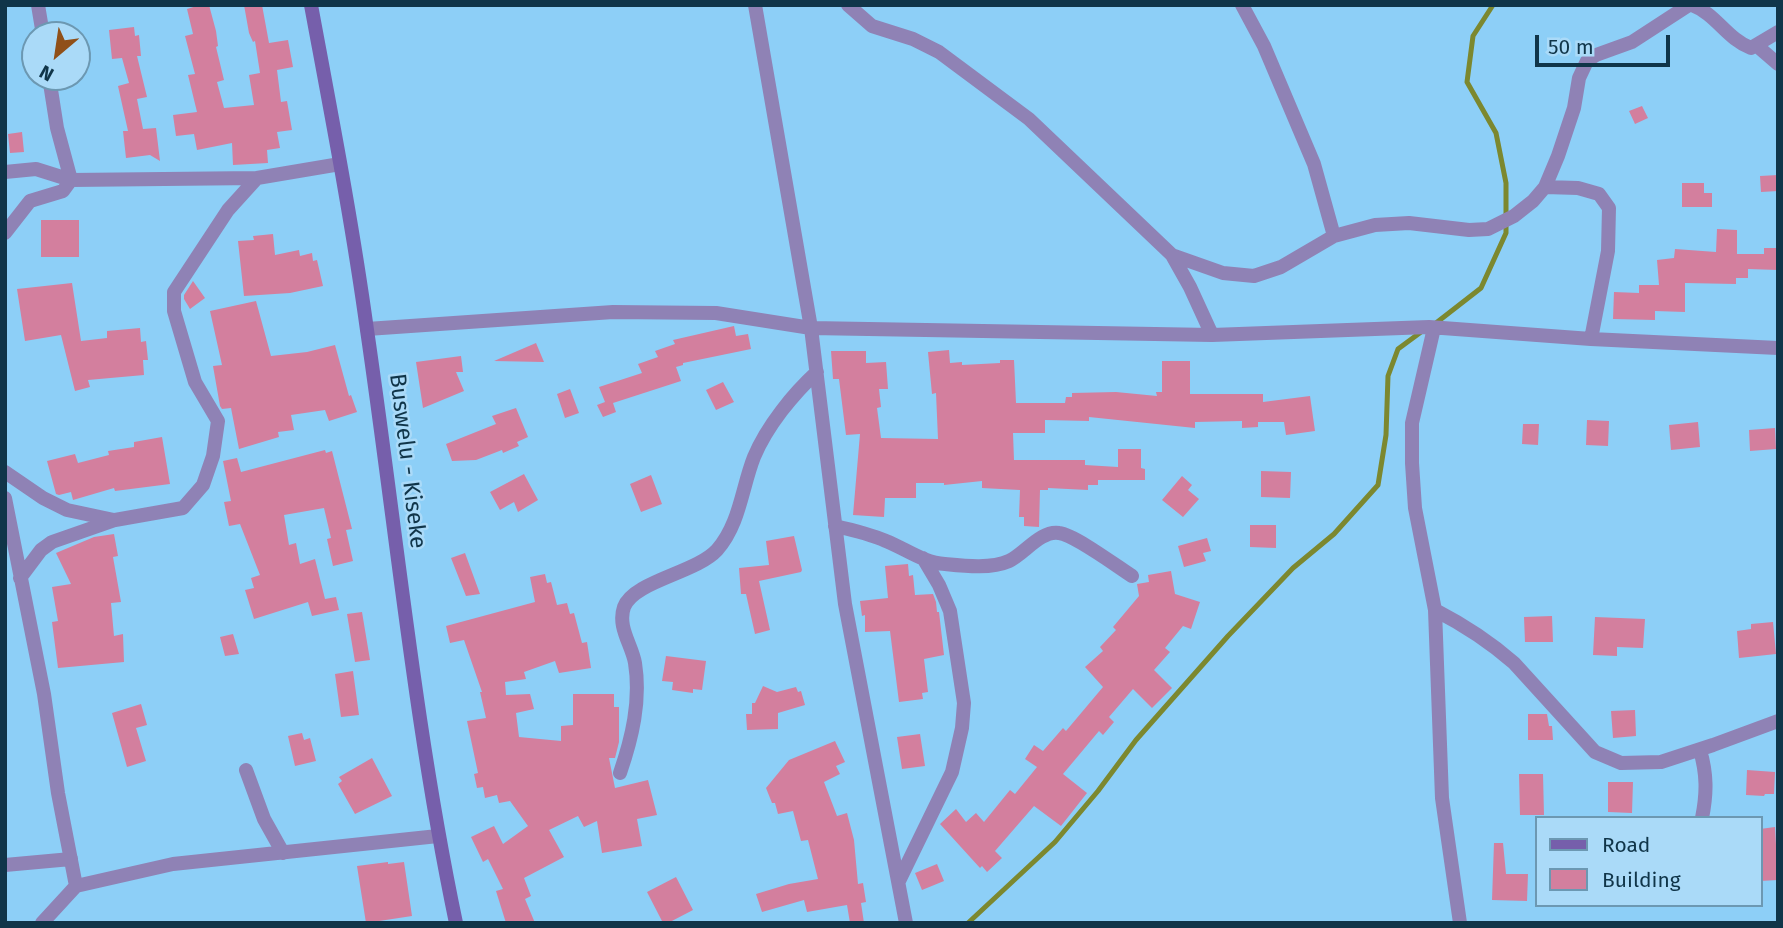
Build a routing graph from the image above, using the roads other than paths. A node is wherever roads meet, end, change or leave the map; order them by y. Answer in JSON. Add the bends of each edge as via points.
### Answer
{"nodes":[{"id":1,"x":311,"y":5,"type":"edge"},
{"id":2,"x":755,"y":5,"type":"edge"},
{"id":3,"x":848,"y":5,"type":"edge"},
{"id":4,"x":1242,"y":5,"type":"edge"},
{"id":5,"x":1691,"y":5,"type":"edge"},
{"id":6,"x":1778,"y":32,"type":"edge"},
{"id":7,"x":1756,"y":46,"type":"junction"},
{"id":8,"x":1778,"y":64,"type":"edge"},
{"id":9,"x":51,"y":91,"type":"edge"},
{"id":10,"x":340,"y":164,"type":"junction"},
{"id":11,"x":5,"y":172,"type":"edge"},
{"id":12,"x":257,"y":178,"type":"junction"},
{"id":13,"x":71,"y":180,"type":"junction"},
{"id":14,"x":1545,"y":187,"type":"junction"},
{"id":15,"x":5,"y":233,"type":"edge"},
{"id":16,"x":1335,"y":236,"type":"junction"},
{"id":17,"x":1172,"y":256,"type":"junction"},
{"id":18,"x":811,"y":328,"type":"junction"},
{"id":19,"x":1438,"y":328,"type":"junction"},
{"id":20,"x":367,"y":329,"type":"junction"},
{"id":21,"x":1212,"y":335,"type":"junction"},
{"id":22,"x":1591,"y":339,"type":"junction"},
{"id":23,"x":1778,"y":348,"type":"edge"},
{"id":24,"x":817,"y":372,"type":"junction"},
{"id":25,"x":5,"y":472,"type":"edge"},
{"id":26,"x":5,"y":498,"type":"edge"},
{"id":27,"x":116,"y":520,"type":"junction"},
{"id":28,"x":835,"y":526,"type":"junction"},
{"id":29,"x":923,"y":558,"type":"junction"},
{"id":30,"x":1132,"y":576,"type":"dead end"},
{"id":31,"x":20,"y":578,"type":"junction"},
{"id":32,"x":1435,"y":610,"type":"junction"},
{"id":33,"x":1778,"y":721,"type":"edge"},
{"id":34,"x":1700,"y":750,"type":"junction"},
{"id":35,"x":246,"y":770,"type":"dead end"},
{"id":36,"x":621,"y":773,"type":"dead end"},
{"id":37,"x":1702,"y":816,"type":"edge"},
{"id":38,"x":438,"y":836,"type":"junction"},
{"id":39,"x":283,"y":852,"type":"junction"},
{"id":40,"x":71,"y":859,"type":"junction"},
{"id":41,"x":5,"y":865,"type":"edge"},
{"id":42,"x":899,"y":881,"type":"junction"},
{"id":43,"x":76,"y":886,"type":"junction"},
{"id":44,"x":43,"y":923,"type":"edge"},
{"id":45,"x":456,"y":923,"type":"edge"},
{"id":46,"x":906,"y":923,"type":"edge"},
{"id":47,"x":1460,"y":923,"type":"edge"}],
"edges":[{"from":1,"to":10,"type":"main road","name":"Buswelu - Kiseke"},
{"from":2,"to":18,"type":"street"},
{"from":3,"to":17,"type":"street","via":[[872,26],[939,52],[1008,103]]},
{"from":4,"to":16,"type":"street","via":[[1314,164]]},
{"from":5,"to":7,"type":"street","via":[[1715,18],[1742,44]]},
{"from":5,"to":14,"type":"street","via":[[1632,42],[1585,63]]},
{"from":6,"to":7,"type":"street"},
{"from":7,"to":8,"type":"street"},
{"from":9,"to":13,"type":"street"},
{"from":10,"to":12,"type":"street"},
{"from":10,"to":20,"type":"main road","name":"Buswelu - Kiseke"},
{"from":11,"to":13,"type":"street","via":[[36,169]]},
{"from":12,"to":13,"type":"street"},
{"from":12,"to":27,"type":"street","via":[[228,210],[174,292],[174,311],[195,382],[218,421],[203,485],[183,508]]},
{"from":13,"to":15,"type":"street","via":[[63,191],[30,201]]},
{"from":14,"to":16,"type":"street","via":[[1514,216],[1488,229],[1393,223]]},
{"from":14,"to":22,"type":"street","via":[[1599,194],[1609,208],[1608,251]]},
{"from":16,"to":17,"type":"street","via":[[1281,267],[1254,276],[1223,273]]},
{"from":17,"to":21,"type":"street"},
{"from":18,"to":20,"type":"street","via":[[716,313],[613,312]]},
{"from":18,"to":21,"type":"street"},
{"from":18,"to":24,"type":"street"},
{"from":19,"to":21,"type":"street"},
{"from":19,"to":22,"type":"street"},
{"from":19,"to":32,"type":"street","via":[[1412,423],[1415,509]]},
{"from":20,"to":38,"type":"main road","name":"Buswelu - Kiseke"},
{"from":22,"to":23,"type":"street"},
{"from":24,"to":28,"type":"street"},
{"from":24,"to":36,"type":"street","via":[[796,391],[755,454],[734,520],[720,547],[698,564],[640,590],[625,604],[623,623],[635,663],[636,703]]},
{"from":25,"to":27,"type":"street","via":[[67,510]]},
{"from":26,"to":31,"type":"street"},
{"from":27,"to":31,"type":"street","via":[[52,542]]},
{"from":28,"to":29,"type":"street","via":[[863,532]]},
{"from":28,"to":42,"type":"street","via":[[845,604]]},
{"from":29,"to":30,"type":"street","via":[[941,564],[997,565],[1042,537],[1060,533]]},
{"from":29,"to":42,"type":"street","via":[[950,611],[964,703],[952,772]]},
{"from":31,"to":40,"type":"street"},
{"from":32,"to":34,"type":"street","via":[[1480,635],[1514,663],[1595,752],[1622,763],[1645,764]]},
{"from":32,"to":47,"type":"street","via":[[1442,798]]},
{"from":33,"to":34,"type":"street"},
{"from":34,"to":37,"type":"street","via":[[1707,794]]},
{"from":35,"to":39,"type":"street","via":[[264,819]]},
{"from":38,"to":39,"type":"street"},
{"from":38,"to":45,"type":"main road","name":"Buswelu - Kiseke"},
{"from":39,"to":43,"type":"street","via":[[173,864]]},
{"from":40,"to":41,"type":"street"},
{"from":40,"to":43,"type":"street"},
{"from":42,"to":46,"type":"street"},
{"from":43,"to":44,"type":"street"}]}
